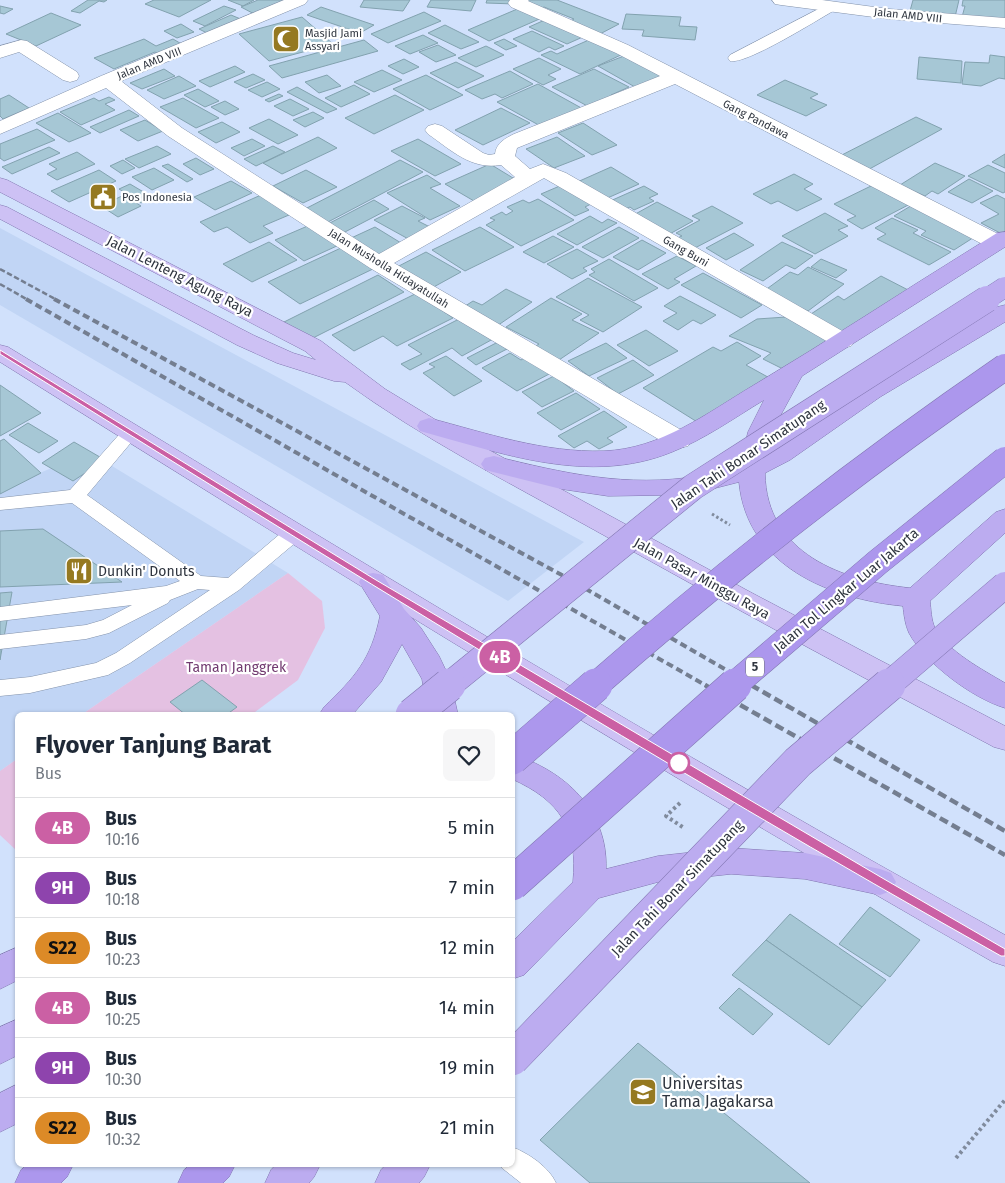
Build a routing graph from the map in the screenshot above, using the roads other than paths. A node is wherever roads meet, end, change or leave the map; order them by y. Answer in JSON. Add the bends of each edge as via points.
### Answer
{"nodes":[{"id":1,"x":299,"y":0,"type":"edge"},
{"id":2,"x":520,"y":0,"type":"edge"},
{"id":3,"x":781,"y":0,"type":"edge"},
{"id":4,"x":830,"y":7,"type":"junction"},
{"id":5,"x":1005,"y":23,"type":"edge"},
{"id":6,"x":0,"y":33,"type":"edge"},
{"id":7,"x":21,"y":45,"type":"junction"},
{"id":8,"x":0,"y":52,"type":"edge"},
{"id":9,"x":735,"y":58,"type":"dead end"},
{"id":10,"x":70,"y":76,"type":"dead end"},
{"id":11,"x":675,"y":77,"type":"junction"},
{"id":12,"x":108,"y":80,"type":"junction"},
{"id":13,"x":0,"y":128,"type":"edge"},
{"id":14,"x":436,"y":130,"type":"dead end"},
{"id":15,"x":505,"y":158,"type":"junction"},
{"id":16,"x":528,"y":178,"type":"junction"},
{"id":17,"x":0,"y":184,"type":"edge"},
{"id":18,"x":0,"y":211,"type":"edge"},
{"id":19,"x":1001,"y":240,"type":"edge"},
{"id":20,"x":378,"y":263,"type":"junction"},
{"id":21,"x":1005,"y":286,"type":"edge"},
{"id":22,"x":1005,"y":312,"type":"edge"},
{"id":23,"x":843,"y":341,"type":"junction"},
{"id":24,"x":0,"y":352,"type":"edge"},
{"id":25,"x":1005,"y":367,"type":"edge"},
{"id":26,"x":793,"y":372,"type":"junction"},
{"id":27,"x":353,"y":379,"type":"junction"},
{"id":28,"x":429,"y":426,"type":"junction"},
{"id":29,"x":130,"y":433,"type":"junction"},
{"id":30,"x":679,"y":440,"type":"junction"},
{"id":31,"x":1005,"y":460,"type":"edge"},
{"id":32,"x":494,"y":464,"type":"junction"},
{"id":33,"x":751,"y":470,"type":"junction"},
{"id":34,"x":76,"y":496,"type":"junction"},
{"id":35,"x":0,"y":504,"type":"edge"},
{"id":36,"x":1005,"y":518,"type":"edge"},
{"id":37,"x":294,"y":533,"type":"junction"},
{"id":38,"x":1005,"y":540,"type":"edge"},
{"id":39,"x":974,"y":545,"type":"junction"},
{"id":40,"x":196,"y":582,"type":"junction"},
{"id":41,"x":373,"y":582,"type":"junction"},
{"id":42,"x":232,"y":584,"type":"junction"},
{"id":43,"x":1005,"y":584,"type":"edge"},
{"id":44,"x":169,"y":594,"type":"junction"},
{"id":45,"x":916,"y":598,"type":"junction"},
{"id":46,"x":0,"y":614,"type":"edge"},
{"id":47,"x":394,"y":616,"type":"junction"},
{"id":48,"x":0,"y":642,"type":"edge"},
{"id":49,"x":0,"y":688,"type":"edge"},
{"id":50,"x":1005,"y":696,"type":"edge"},
{"id":51,"x":337,"y":712,"type":"edge"},
{"id":52,"x":416,"y":712,"type":"edge"},
{"id":53,"x":442,"y":712,"type":"edge"},
{"id":54,"x":1005,"y":739,"type":"edge"},
{"id":55,"x":515,"y":755,"type":"edge"},
{"id":56,"x":515,"y":767,"type":"edge"},
{"id":57,"x":515,"y":881,"type":"edge"},
{"id":58,"x":880,"y":882,"type":"junction"},
{"id":59,"x":589,"y":887,"type":"junction"},
{"id":60,"x":1005,"y":952,"type":"edge"},
{"id":61,"x":15,"y":963,"type":"edge"},
{"id":62,"x":515,"y":964,"type":"edge"},
{"id":63,"x":0,"y":974,"type":"edge"},
{"id":64,"x":15,"y":1036,"type":"edge"},
{"id":65,"x":0,"y":1048,"type":"edge"},
{"id":66,"x":515,"y":1056,"type":"edge"},
{"id":67,"x":15,"y":1102,"type":"edge"},
{"id":68,"x":0,"y":1115,"type":"edge"},
{"id":69,"x":515,"y":1161,"type":"edge"},
{"id":70,"x":52,"y":1167,"type":"edge"},
{"id":71,"x":214,"y":1167,"type":"edge"},
{"id":72,"x":299,"y":1167,"type":"edge"},
{"id":73,"x":394,"y":1167,"type":"edge"},
{"id":74,"x":409,"y":1167,"type":"edge"},
{"id":75,"x":34,"y":1183,"type":"edge"},
{"id":76,"x":197,"y":1183,"type":"edge"},
{"id":77,"x":284,"y":1183,"type":"edge"},
{"id":78,"x":385,"y":1183,"type":"edge"},
{"id":79,"x":394,"y":1183,"type":"edge"},
{"id":80,"x":542,"y":1183,"type":"edge"}],
"edges":[{"from":1,"to":12,"type":"street","name":"Jalan AMD VIII"},
{"from":2,"to":11,"type":"street","name":"Gang Pandawa","via":[[517,3]]},
{"from":3,"to":4,"type":"street","name":"Jalan AMD VIII"},
{"from":4,"to":5,"type":"street","name":"Jalan AMD VIII"},
{"from":4,"to":9,"type":"lane"},
{"from":6,"to":7,"type":"street"},
{"from":7,"to":8,"type":"street"},
{"from":7,"to":10,"type":"street"},
{"from":11,"to":15,"type":"street","via":[[521,138],[504,150]]},
{"from":11,"to":19,"type":"street","name":"Gang Pandawa"},
{"from":12,"to":13,"type":"street","name":"Jalan AMD VIII"},
{"from":12,"to":20,"type":"street","name":"Jalan Musholla Hidayatullah","via":[[175,132]]},
{"from":14,"to":15,"type":"street","via":[[476,157],[487,161]]},
{"from":15,"to":16,"type":"street"},
{"from":16,"to":20,"type":"street","name":"Gang Buni"},
{"from":16,"to":23,"type":"street","name":"Gang Buni","via":[[543,170],[559,177]]},
{"from":17,"to":27,"type":"main road","name":"Jalan Lenteng Agung Raya","via":[[313,346]]},
{"from":18,"to":27,"type":"main road","name":"Jalan Lenteng Agung Raya","via":[[245,340],[285,358]]},
{"from":19,"to":23,"type":"highway"},
{"from":20,"to":30,"type":"street","name":"Jalan Musholla Hidayatullah"},
{"from":21,"to":52,"type":"highway","name":"Jalan Tahi Bonar Simatupang","bridge":true,"via":[[693,487]]},
{"from":22,"to":33,"type":"highway","via":[[871,392],[781,454]]},
{"from":23,"to":26,"type":"highway"},
{"from":24,"to":29,"type":"main road"},
{"from":25,"to":55,"type":"highway","bridge":true,"via":[[838,487],[692,603]]},
{"from":26,"to":30,"type":"highway"},
{"from":26,"to":33,"type":"highway","via":[[768,413]]},
{"from":27,"to":28,"type":"main road","name":"Jalan Lenteng Agung Raya"},
{"from":28,"to":30,"type":"highway","via":[[538,453],[602,459],[630,456]]},
{"from":28,"to":32,"type":"main road","name":"Jalan Pasar Minggu Raya"},
{"from":29,"to":34,"type":"lane"},
{"from":29,"to":37,"type":"main road"},
{"from":31,"to":57,"type":"highway","name":"Jalan Tol Lingkar Luar Jakarta","number":"5","bridge":true,"via":[[813,616]]},
{"from":32,"to":33,"type":"highway","via":[[561,481],[608,488],[700,484]]},
{"from":32,"to":54,"type":"main road","name":"Jalan Pasar Minggu Raya","via":[[792,628]]},
{"from":33,"to":45,"type":"highway","via":[[753,492],[765,527],[792,558],[813,572],[848,586],[878,594]]},
{"from":34,"to":35,"type":"lane"},
{"from":34,"to":40,"type":"lane"},
{"from":36,"to":39,"type":"highway"},
{"from":37,"to":41,"type":"main road"},
{"from":37,"to":42,"type":"lane"},
{"from":38,"to":39,"type":"highway"},
{"from":39,"to":45,"type":"highway"},
{"from":40,"to":42,"type":"lane"},
{"from":40,"to":44,"type":"lane"},
{"from":41,"to":47,"type":"highway"},
{"from":41,"to":58,"type":"main road"},
{"from":42,"to":49,"type":"lane","via":[[102,670]]},
{"from":43,"to":66,"type":"highway","name":"Jalan Tahi Bonar Simatupang","bridge":true,"via":[[798,762]]},
{"from":44,"to":46,"type":"lane"},
{"from":44,"to":48,"type":"lane","via":[[108,626],[86,632]]},
{"from":45,"to":50,"type":"highway","via":[[923,632],[939,651]]},
{"from":47,"to":51,"type":"highway","via":[[388,645],[380,661]]},
{"from":47,"to":53,"type":"highway","via":[[425,656],[436,679]]},
{"from":56,"to":59,"type":"highway","via":[[545,781],[579,818],[588,840],[591,863]]},
{"from":58,"to":59,"type":"highway","via":[[805,866],[731,861],[658,869]]},
{"from":58,"to":60,"type":"main road"},
{"from":59,"to":62,"type":"highway"},
{"from":61,"to":63,"type":"highway"},
{"from":64,"to":65,"type":"highway"},
{"from":67,"to":68,"type":"highway"},
{"from":69,"to":80,"type":"lane"},
{"from":70,"to":75,"type":"highway"},
{"from":71,"to":76,"type":"highway"},
{"from":72,"to":77,"type":"highway"},
{"from":73,"to":78,"type":"highway"},
{"from":74,"to":79,"type":"highway"}]}
